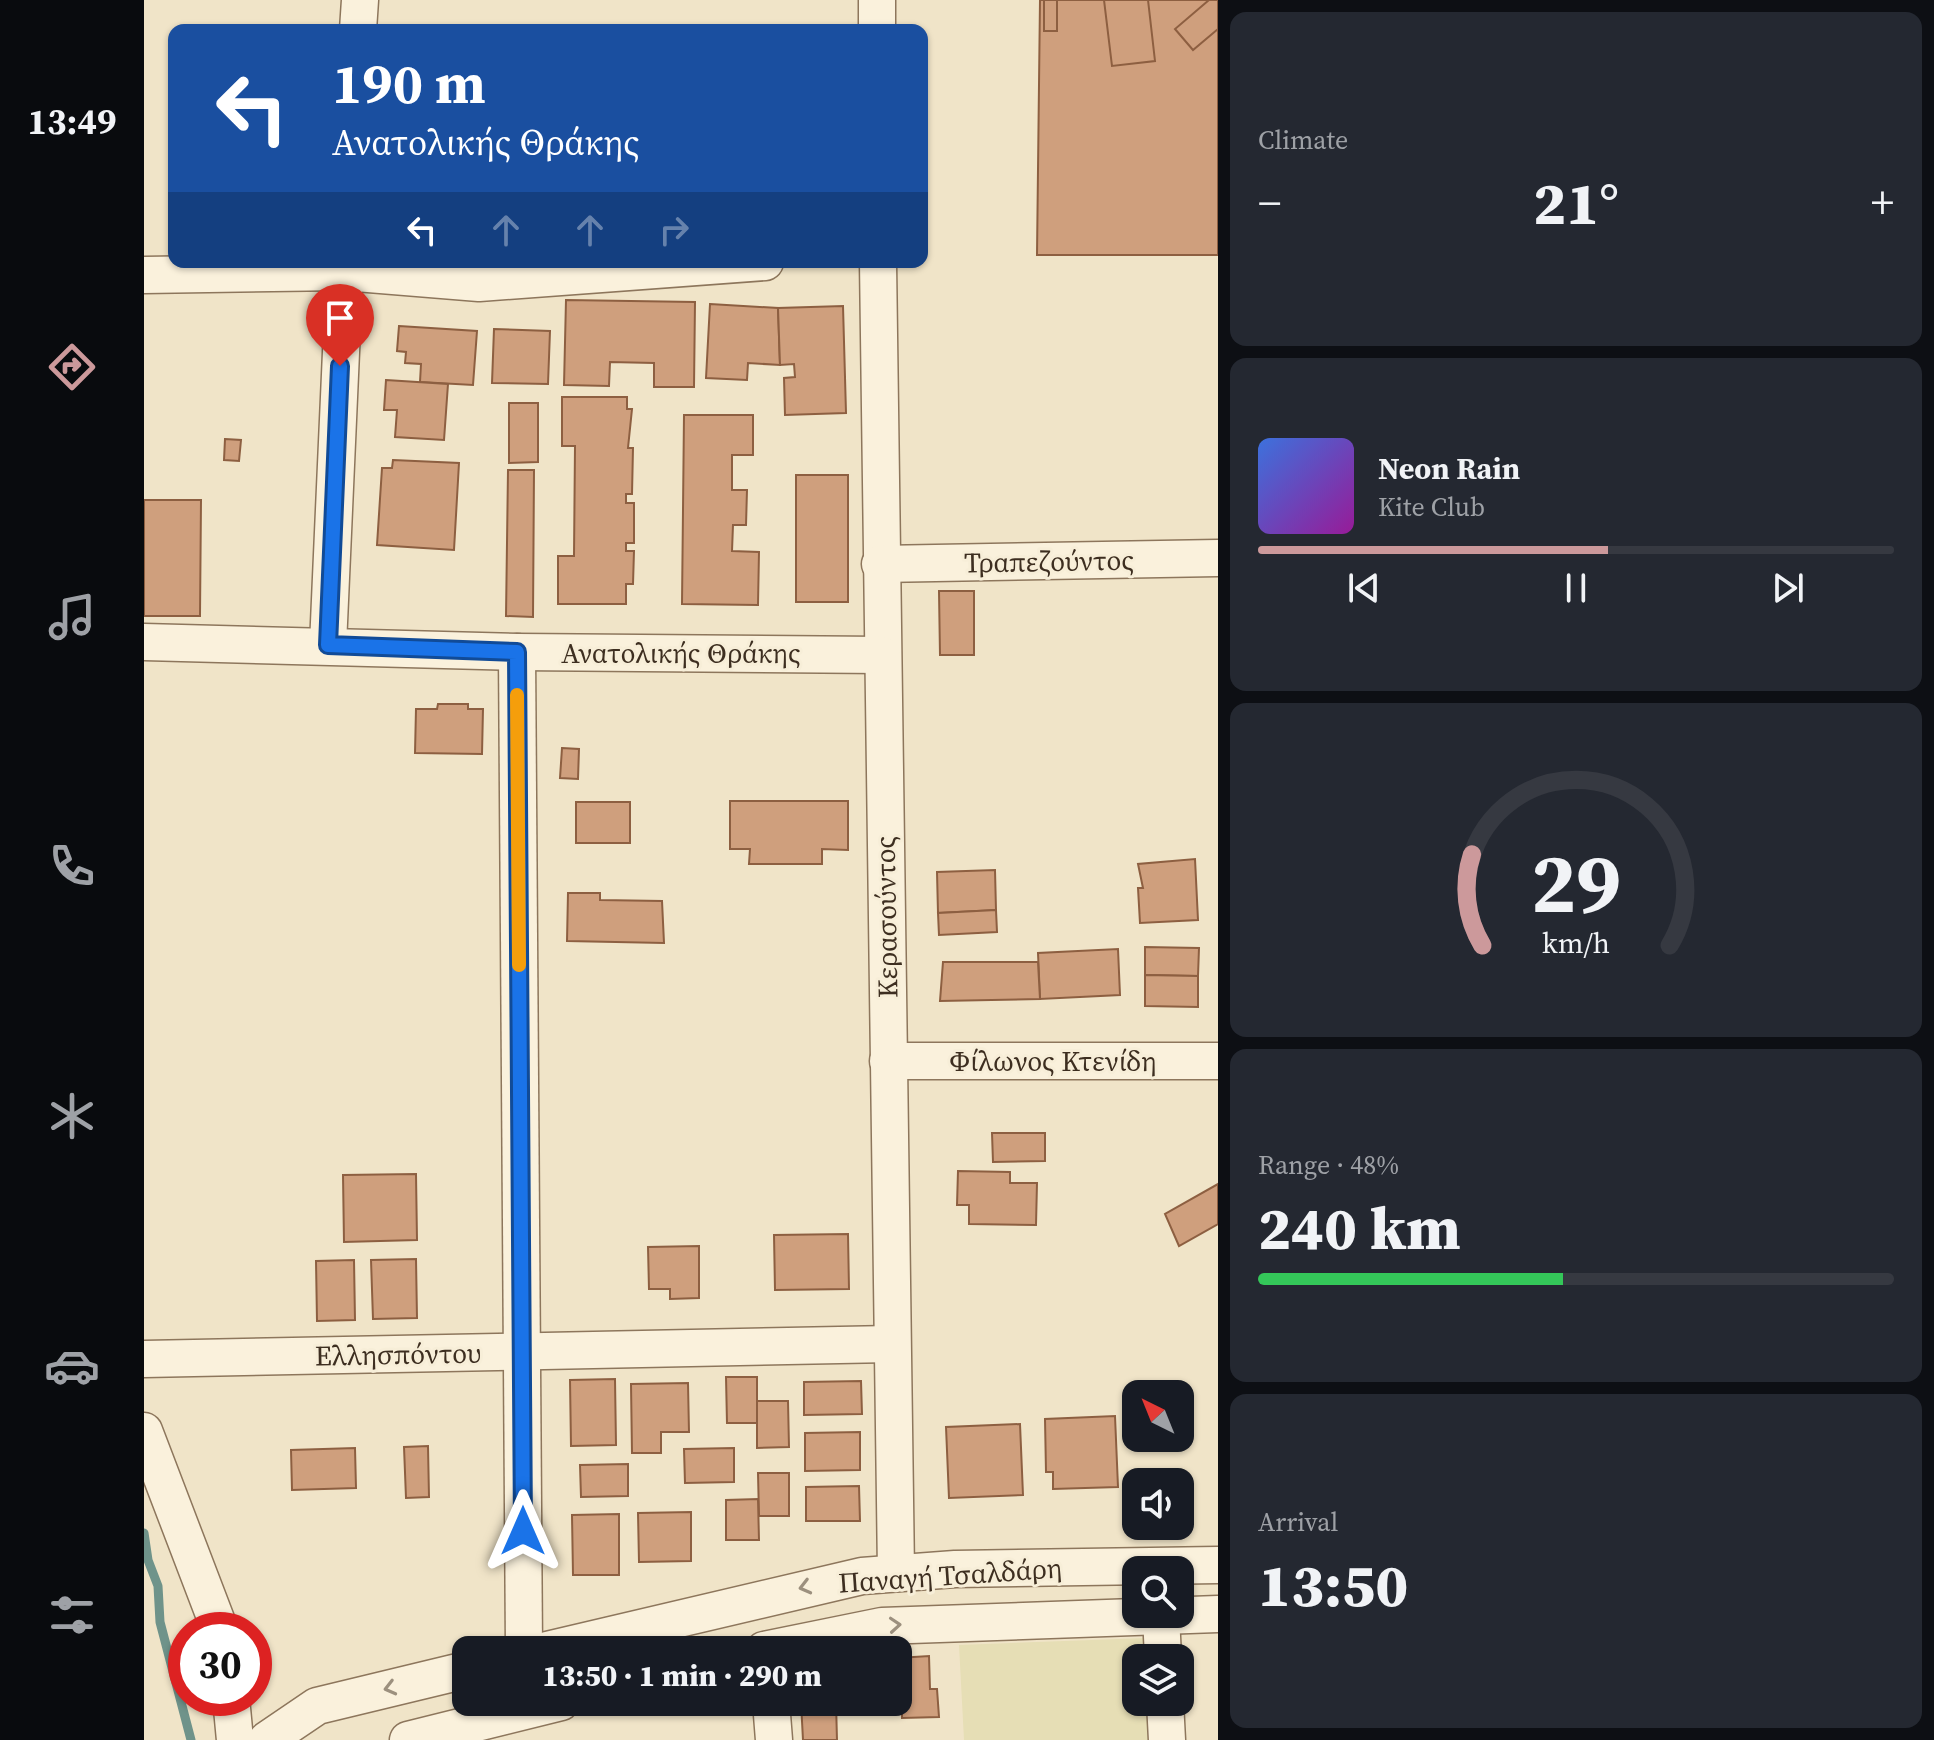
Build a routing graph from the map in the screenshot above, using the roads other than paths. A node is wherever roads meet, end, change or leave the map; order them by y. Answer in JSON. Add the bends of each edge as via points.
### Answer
{"nodes":[{"id":1,"x":360,"y":0,"type":"edge"},
{"id":2,"x":877,"y":0,"type":"edge"},
{"id":3,"x":358,"y":24,"type":"edge"},
{"id":4,"x":877,"y":24,"type":"edge"},
{"id":5,"x":319,"y":268,"type":"edge"},
{"id":6,"x":344,"y":268,"type":"edge"},
{"id":7,"x":352,"y":268,"type":"edge"},
{"id":8,"x":683,"y":268,"type":"edge"},
{"id":9,"x":878,"y":268,"type":"edge"},
{"id":10,"x":144,"y":275,"type":"edge"},
{"id":11,"x":1218,"y":558,"type":"edge"},
{"id":12,"x":880,"y":564,"type":"junction"},
{"id":13,"x":144,"y":642,"type":"edge"},
{"id":14,"x":328,"y":645,"type":"junction"},
{"id":15,"x":517,"y":652,"type":"junction"},
{"id":16,"x":882,"y":655,"type":"junction"},
{"id":17,"x":888,"y":1061,"type":"junction"},
{"id":18,"x":1218,"y":1061,"type":"edge"},
{"id":19,"x":891,"y":1344,"type":"junction"},
{"id":20,"x":521,"y":1351,"type":"junction"},
{"id":21,"x":144,"y":1359,"type":"edge"},
{"id":22,"x":144,"y":1431,"type":"edge"},
{"id":23,"x":1218,"y":1565,"type":"edge"},
{"id":24,"x":896,"y":1573,"type":"junction"},
{"id":25,"x":213,"y":1612,"type":"edge"},
{"id":26,"x":1194,"y":1614,"type":"edge"},
{"id":27,"x":1218,"y":1614,"type":"edge"},
{"id":28,"x":1122,"y":1617,"type":"edge"},
{"id":29,"x":524,"y":1636,"type":"edge"},
{"id":30,"x":605,"y":1636,"type":"edge"},
{"id":31,"x":834,"y":1636,"type":"edge"},
{"id":32,"x":452,"y":1673,"type":"edge"},
{"id":33,"x":233,"y":1716,"type":"edge"},
{"id":34,"x":505,"y":1716,"type":"edge"},
{"id":35,"x":772,"y":1716,"type":"edge"},
{"id":36,"x":1166,"y":1716,"type":"edge"},
{"id":37,"x":235,"y":1740,"type":"edge"},
{"id":38,"x":267,"y":1740,"type":"edge"},
{"id":39,"x":408,"y":1740,"type":"edge"},
{"id":40,"x":774,"y":1740,"type":"edge"},
{"id":41,"x":1167,"y":1740,"type":"edge"}],
"edges":[{"from":1,"to":3,"type":"street"},
{"from":2,"to":4,"type":"street"},
{"from":5,"to":10,"type":"street"},
{"from":6,"to":14,"type":"street"},
{"from":7,"to":8,"type":"street","via":[[479,283]]},
{"from":9,"to":12,"type":"street","name":"Κερασούντος"},
{"from":11,"to":12,"type":"street","name":"Τραπεζούντος"},
{"from":12,"to":16,"type":"street","name":"Κερασούντος"},
{"from":13,"to":14,"type":"street","name":"Ανατολικής Θράκης"},
{"from":14,"to":15,"type":"street","name":"Ανατολικής Θράκης"},
{"from":15,"to":16,"type":"street","name":"Ανατολικής Θράκης"},
{"from":15,"to":20,"type":"street"},
{"from":16,"to":17,"type":"street","name":"Κερασούντος"},
{"from":17,"to":18,"type":"street","name":"Φίλωνος Κτενίδη"},
{"from":17,"to":19,"type":"street","name":"Κερασούντος"},
{"from":19,"to":20,"type":"street","name":"Ελλησπόντου"},
{"from":19,"to":24,"type":"street","name":"Κερασούντος"},
{"from":20,"to":21,"type":"street","name":"Ελλησπόντου"},
{"from":20,"to":29,"type":"street"},
{"from":22,"to":25,"type":"street"},
{"from":23,"to":24,"type":"street","name":"Παναγή Τσαλδάρη"},
{"from":24,"to":30,"type":"street","name":"Παναγή Τσαλδάρη","one_way":true,"via":[[831,1581]]},
{"from":26,"to":27,"type":"street","name":"Παναγή Τσαλδάρη"},
{"from":31,"to":28,"type":"street","name":"Παναγή Τσαλδάρη","one_way":true,"via":[[882,1626]]},
{"from":32,"to":38,"type":"street","one_way":true,"via":[[317,1706]]},
{"from":33,"to":37,"type":"street"},
{"from":34,"to":39,"type":"street"},
{"from":35,"to":40,"type":"street"},
{"from":36,"to":41,"type":"street"}]}
